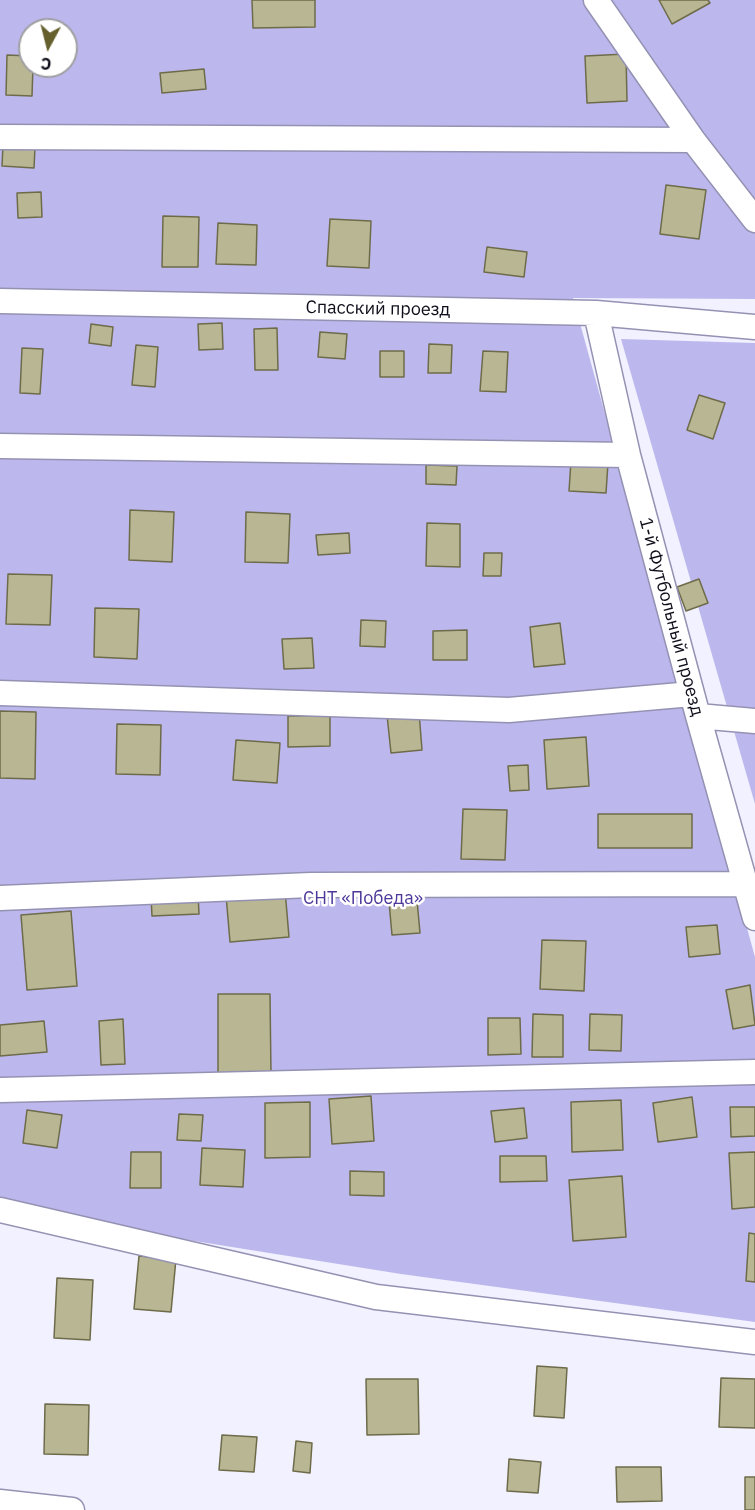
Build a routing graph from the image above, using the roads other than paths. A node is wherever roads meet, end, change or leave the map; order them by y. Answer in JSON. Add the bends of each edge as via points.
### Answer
{"nodes":[{"id":1,"x":596,"y":0,"type":"edge"},
{"id":2,"x":0,"y":137,"type":"edge"},
{"id":3,"x":693,"y":140,"type":"junction"},
{"id":4,"x":755,"y":220,"type":"edge"},
{"id":5,"x":0,"y":301,"type":"edge"},
{"id":6,"x":596,"y":313,"type":"junction"},
{"id":7,"x":755,"y":327,"type":"edge"},
{"id":8,"x":0,"y":446,"type":"edge"},
{"id":9,"x":628,"y":455,"type":"junction"},
{"id":10,"x":0,"y":693,"type":"edge"},
{"id":11,"x":695,"y":705,"type":"junction"},
{"id":12,"x":755,"y":721,"type":"edge"},
{"id":13,"x":746,"y":884,"type":"junction"},
{"id":14,"x":0,"y":898,"type":"edge"},
{"id":15,"x":755,"y":918,"type":"edge"},
{"id":16,"x":755,"y":1072,"type":"edge"},
{"id":17,"x":0,"y":1090,"type":"edge"},
{"id":18,"x":0,"y":1210,"type":"edge"},
{"id":19,"x":755,"y":1342,"type":"edge"},
{"id":20,"x":0,"y":1502,"type":"edge"},
{"id":21,"x":72,"y":1510,"type":"edge"}],
"edges":[{"from":1,"to":3,"type":"street"},
{"from":2,"to":3,"type":"street"},
{"from":3,"to":4,"type":"street"},
{"from":5,"to":6,"type":"street","name":"Спасский проезд"},
{"from":6,"to":7,"type":"street","name":"Спасский проезд"},
{"from":6,"to":9,"type":"street","name":"1-й Футбольный проезд"},
{"from":8,"to":9,"type":"street"},
{"from":9,"to":11,"type":"street","name":"1-й Футбольный проезд"},
{"from":10,"to":11,"type":"street","via":[[509,710]]},
{"from":11,"to":12,"type":"street"},
{"from":11,"to":13,"type":"street","name":"1-й Футбольный проезд"},
{"from":13,"to":14,"type":"street","via":[[311,885]]},
{"from":13,"to":15,"type":"street","name":"1-й Футбольный проезд"},
{"from":16,"to":17,"type":"street"},
{"from":18,"to":19,"type":"street","via":[[376,1297]]},
{"from":20,"to":21,"type":"street"}]}
